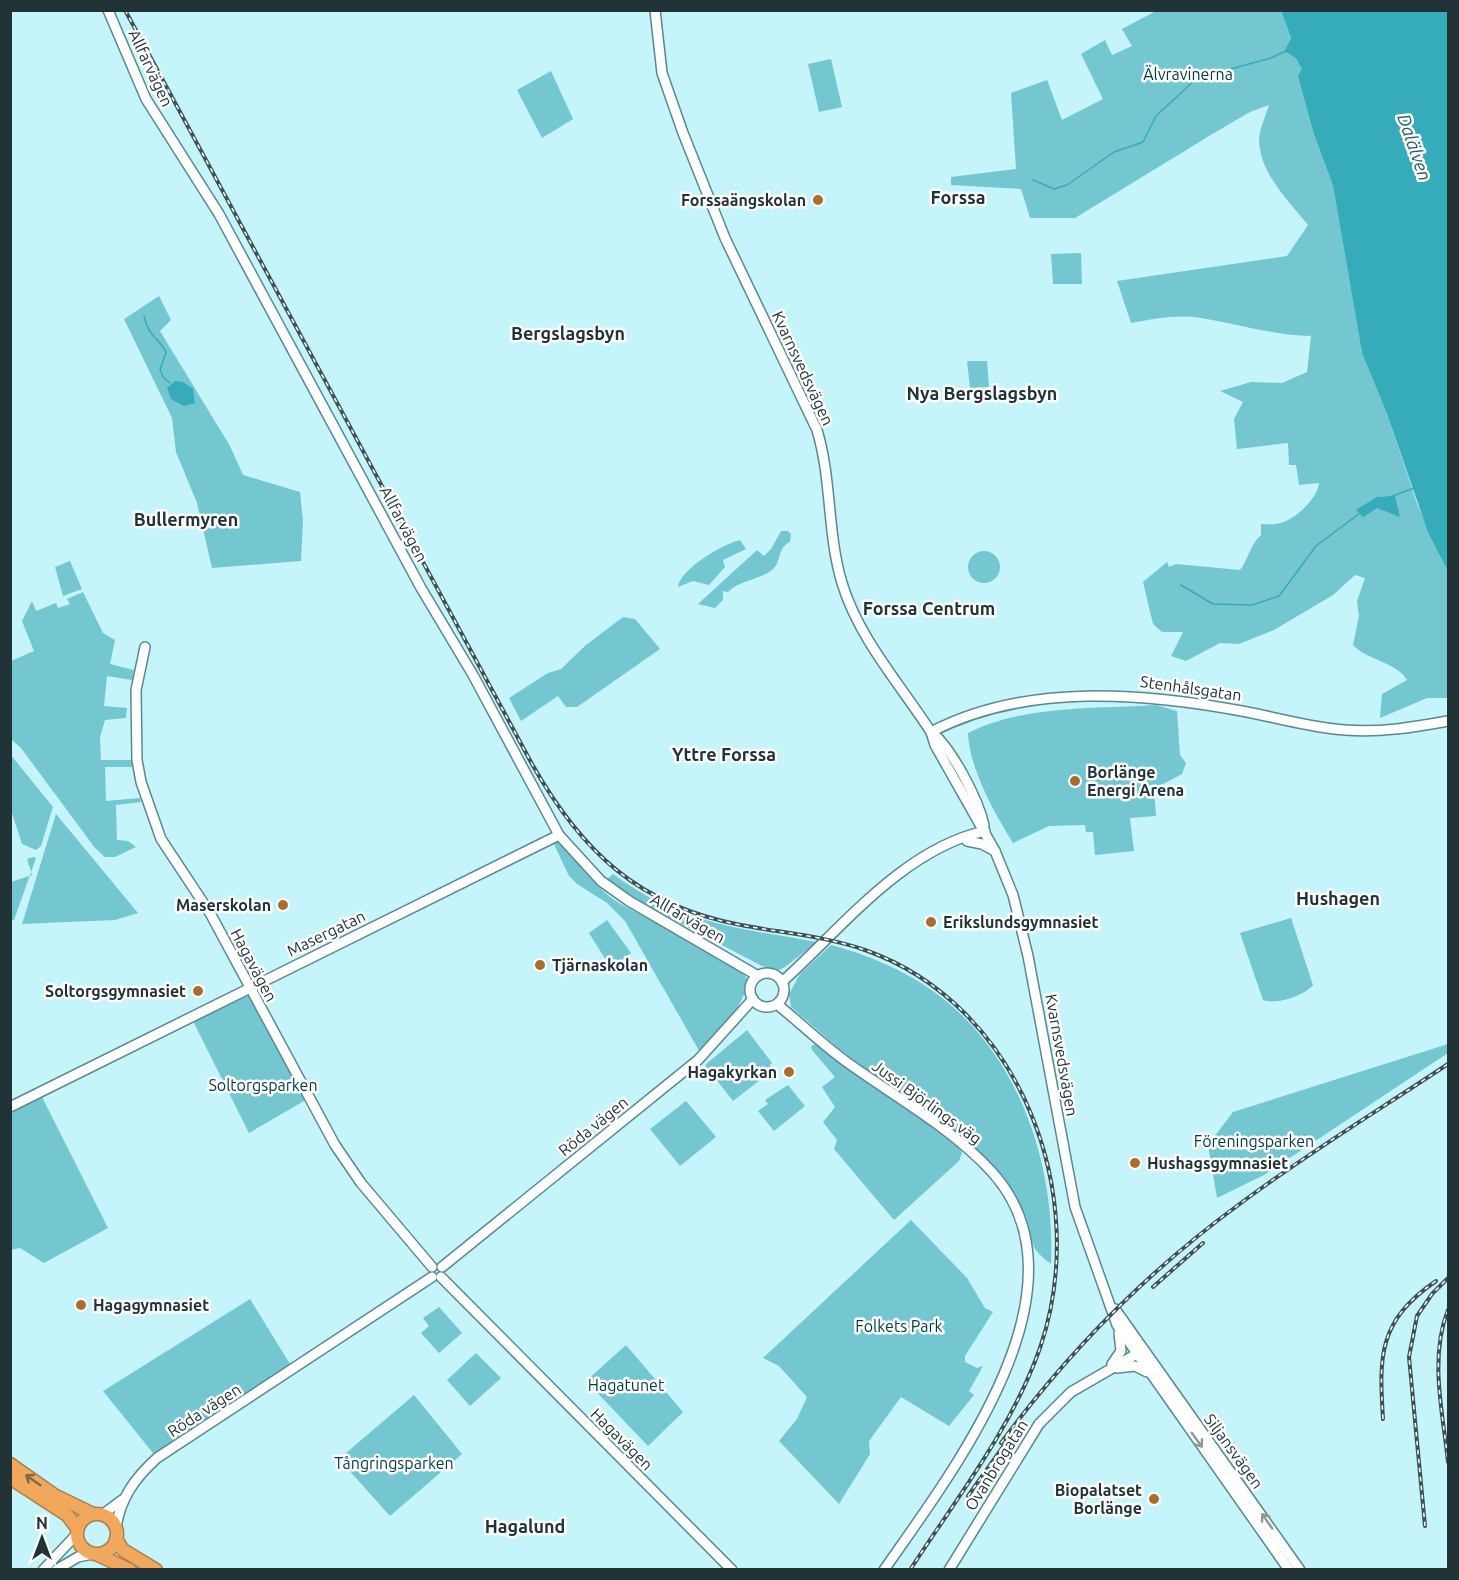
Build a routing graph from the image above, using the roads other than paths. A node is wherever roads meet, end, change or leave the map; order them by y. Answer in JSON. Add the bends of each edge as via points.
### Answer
{"nodes":[{"id":1,"x":108,"y":10,"type":"edge"},
{"id":2,"x":655,"y":10,"type":"edge"},
{"id":3,"x":145,"y":646,"type":"dead end"},
{"id":4,"x":1449,"y":720,"type":"edge"},
{"id":5,"x":931,"y":732,"type":"junction"},
{"id":6,"x":974,"y":815,"type":"junction"},
{"id":7,"x":985,"y":831,"type":"junction"},
{"id":8,"x":559,"y":835,"type":"junction"},
{"id":9,"x":968,"y":838,"type":"junction"},
{"id":10,"x":996,"y":851,"type":"junction"},
{"id":11,"x":758,"y":976,"type":"junction"},
{"id":12,"x":782,"y":982,"type":"junction"},
{"id":13,"x":249,"y":988,"type":"junction"},
{"id":14,"x":753,"y":999,"type":"junction"},
{"id":15,"x":778,"y":1005,"type":"junction"},
{"id":16,"x":10,"y":1107,"type":"edge"},
{"id":17,"x":437,"y":1272,"type":"junction"},
{"id":18,"x":1102,"y":1286,"type":"junction"},
{"id":19,"x":1117,"y":1325,"type":"junction"},
{"id":20,"x":1139,"y":1352,"type":"junction"},
{"id":21,"x":1106,"y":1371,"type":"junction"},
{"id":22,"x":1151,"y":1375,"type":"junction"},
{"id":23,"x":10,"y":1464,"type":"edge"},
{"id":24,"x":10,"y":1478,"type":"edge"},
{"id":25,"x":122,"y":1500,"type":"junction"},
{"id":26,"x":97,"y":1515,"type":"junction"},
{"id":27,"x":77,"y":1532,"type":"junction"},
{"id":28,"x":116,"y":1533,"type":"junction"},
{"id":29,"x":95,"y":1554,"type":"junction"},
{"id":30,"x":43,"y":1569,"type":"edge"},
{"id":31,"x":56,"y":1569,"type":"edge"},
{"id":32,"x":130,"y":1569,"type":"edge"},
{"id":33,"x":156,"y":1569,"type":"edge"},
{"id":34,"x":732,"y":1569,"type":"edge"},
{"id":35,"x":884,"y":1569,"type":"edge"},
{"id":36,"x":949,"y":1569,"type":"edge"},
{"id":37,"x":1289,"y":1569,"type":"edge"},
{"id":38,"x":1300,"y":1569,"type":"edge"}],
"edges":[{"from":1,"to":8,"type":"street","name":"Allfarvägen","via":[[146,99],[219,214]]},
{"from":2,"to":5,"type":"street","name":"Kvarnsvedsvägen","via":[[662,73],[682,133],[728,245],[818,430],[843,585],[863,630]]},
{"from":3,"to":13,"type":"street","name":"Hagavägen","via":[[136,690],[135,724],[144,794],[160,839],[210,913]]},
{"from":4,"to":5,"type":"street","name":"Stenhålsgatan","via":[[1407,729],[1344,730],[1174,699],[1126,695],[1033,701],[970,716]]},
{"from":5,"to":6,"type":"street","name":"Kvarnsvedsvägen"},
{"from":5,"to":7,"type":"street","name":"Kvarnsvedsvägen","via":[[948,751],[981,812]]},
{"from":6,"to":7,"type":"street","name":"Kvarnsvedsvägen"},
{"from":6,"to":9,"type":"street"},
{"from":7,"to":9,"type":"street"},
{"from":7,"to":10,"type":"street","name":"Kvarnsvedsvägen"},
{"from":8,"to":11,"type":"street","name":"Allfarvägen","via":[[601,881],[629,901]]},
{"from":8,"to":13,"type":"street","name":"Masergatan"},
{"from":9,"to":10,"type":"street"},
{"from":9,"to":12,"type":"street","via":[[933,852],[898,874]]},
{"from":10,"to":18,"type":"street","name":"Kvarnsvedsvägen","via":[[1016,906],[1028,956],[1075,1207]]},
{"from":11,"to":12,"type":"street","via":[[773,974]]},
{"from":11,"to":14,"type":"street","via":[[750,988]]},
{"from":12,"to":15,"type":"street"},
{"from":13,"to":16,"type":"street","name":"Masergatan"},
{"from":13,"to":17,"type":"street","name":"Hagavägen","via":[[347,1164]]},
{"from":14,"to":15,"type":"street","via":[[769,1008]]},
{"from":14,"to":17,"type":"street","name":"Röda vägen","via":[[698,1060]]},
{"from":15,"to":35,"type":"street","name":"Jussi Björlings väg","via":[[844,1059],[972,1152],[1013,1202],[1027,1245],[1023,1312],[1002,1382],[987,1412]]},
{"from":17,"to":25,"type":"street","name":"Röda vägen","via":[[157,1458]]},
{"from":17,"to":34,"type":"street","name":"Hagavägen"},
{"from":18,"to":19,"type":"street","name":"Kvarnsvedsvägen"},
{"from":18,"to":20,"type":"street","name":"Kvarnsvedsvägen"},
{"from":19,"to":20,"type":"street","name":"Kvarnsvedsvägen"},
{"from":19,"to":21,"type":"street","via":[[1121,1351]]},
{"from":20,"to":21,"type":"street","name":"Ovanbrogatan"},
{"from":20,"to":22,"type":"street","name":"Siljansvägen"},
{"from":38,"to":20,"type":"street","name":"Siljansvägen","one_way":true},
{"from":21,"to":22,"type":"street","via":[[1135,1366]]},
{"from":21,"to":36,"type":"street","name":"Ovanbrogatan","via":[[1071,1392],[1039,1424]]},
{"from":22,"to":37,"type":"street","name":"Siljansvägen","one_way":true},
{"from":26,"to":23,"type":"highway","one_way":true,"via":[[54,1494]]},
{"from":24,"to":27,"type":"highway","via":[[67,1515]]},
{"from":25,"to":26,"type":"street","name":"Röda vägen"},
{"from":25,"to":28,"type":"street","name":"Röda vägen"},
{"from":26,"to":27,"type":"highway","via":[[83,1519]]},
{"from":26,"to":28,"type":"highway"},
{"from":27,"to":29,"type":"highway","via":[[81,1547]]},
{"from":27,"to":30,"type":"street"},
{"from":28,"to":29,"type":"highway","via":[[111,1548]]},
{"from":28,"to":33,"type":"highway","via":[[123,1550]]},
{"from":29,"to":31,"type":"street","via":[[78,1557]]},
{"from":29,"to":32,"type":"highway"}]}
